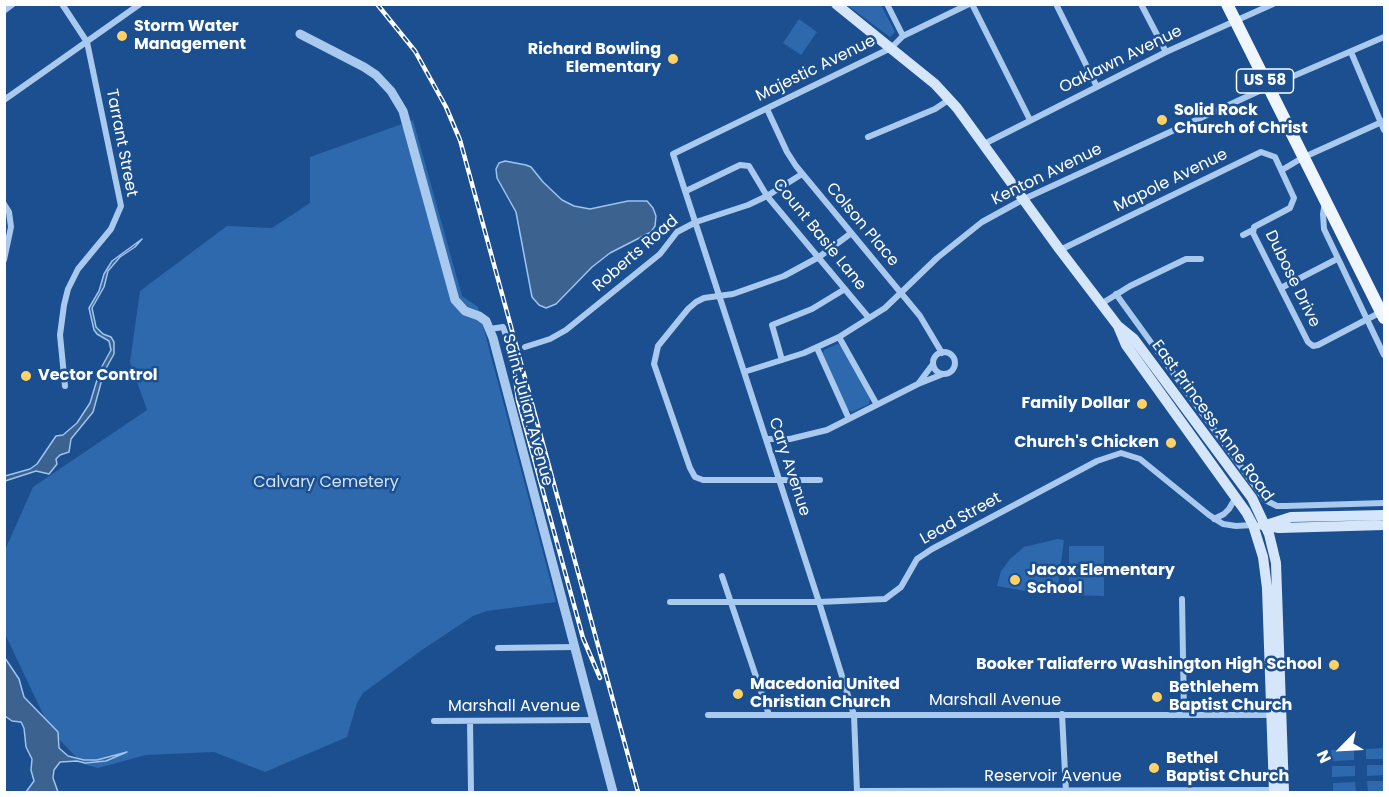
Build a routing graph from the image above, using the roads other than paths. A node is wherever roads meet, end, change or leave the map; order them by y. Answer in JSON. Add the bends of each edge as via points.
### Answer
{"nodes":[{"id":1,"x":13,"y":4,"type":"edge"},
{"id":2,"x":63,"y":4,"type":"edge"},
{"id":3,"x":140,"y":4,"type":"edge"},
{"id":4,"x":836,"y":4,"type":"edge"},
{"id":5,"x":887,"y":4,"type":"edge"},
{"id":6,"x":970,"y":4,"type":"edge"},
{"id":7,"x":1056,"y":4,"type":"edge"},
{"id":8,"x":1141,"y":4,"type":"edge"},
{"id":9,"x":1227,"y":4,"type":"edge"},
{"id":10,"x":1273,"y":4,"type":"edge"},
{"id":11,"x":4,"y":11,"type":"edge"},
{"id":12,"x":1235,"y":21,"type":"junction"},
{"id":13,"x":300,"y":34,"type":"dead end"},
{"id":14,"x":903,"y":36,"type":"junction"},
{"id":15,"x":1384,"y":37,"type":"edge"},
{"id":16,"x":87,"y":42,"type":"junction"},
{"id":17,"x":891,"y":48,"type":"junction"},
{"id":18,"x":1166,"y":52,"type":"junction"},
{"id":19,"x":1351,"y":52,"type":"junction"},
{"id":20,"x":1097,"y":87,"type":"junction"},
{"id":21,"x":1268,"y":87,"type":"junction"},
{"id":22,"x":950,"y":99,"type":"junction"},
{"id":23,"x":4,"y":100,"type":"edge"},
{"id":24,"x":767,"y":109,"type":"junction"},
{"id":25,"x":1030,"y":120,"type":"junction"},
{"id":26,"x":1383,"y":122,"type":"edge"},
{"id":27,"x":1384,"y":130,"type":"edge"},
{"id":28,"x":868,"y":137,"type":"dead end"},
{"id":29,"x":984,"y":144,"type":"junction"},
{"id":30,"x":673,"y":154,"type":"joint"},
{"id":31,"x":1302,"y":158,"type":"junction"},
{"id":32,"x":1282,"y":170,"type":"junction"},
{"id":33,"x":802,"y":174,"type":"junction"},
{"id":34,"x":686,"y":191,"type":"junction"},
{"id":35,"x":767,"y":196,"type":"junction"},
{"id":36,"x":1024,"y":199,"type":"junction"},
{"id":37,"x":1325,"y":202,"type":"junction"},
{"id":38,"x":4,"y":204,"type":"edge"},
{"id":39,"x":696,"y":222,"type":"junction"},
{"id":40,"x":1253,"y":230,"type":"junction"},
{"id":41,"x":850,"y":234,"type":"junction"},
{"id":42,"x":1243,"y":235,"type":"dead end"},
{"id":43,"x":1060,"y":250,"type":"junction"},
{"id":44,"x":819,"y":257,"type":"junction"},
{"id":45,"x":1337,"y":259,"type":"junction"},
{"id":46,"x":4,"y":260,"type":"edge"},
{"id":47,"x":1201,"y":260,"type":"dead end"},
{"id":48,"x":1281,"y":288,"type":"junction"},
{"id":49,"x":845,"y":289,"type":"junction"},
{"id":50,"x":901,"y":293,"type":"junction"},
{"id":51,"x":1116,"y":294,"type":"junction"},
{"id":52,"x":718,"y":296,"type":"junction"},
{"id":53,"x":1101,"y":304,"type":"junction"},
{"id":54,"x":1381,"y":307,"type":"edge"},
{"id":55,"x":869,"y":318,"type":"junction"},
{"id":56,"x":1366,"y":320,"type":"junction"},
{"id":57,"x":1118,"y":326,"type":"junction"},
{"id":58,"x":490,"y":329,"type":"junction"},
{"id":59,"x":839,"y":337,"type":"junction"},
{"id":60,"x":525,"y":347,"type":"dead end"},
{"id":61,"x":817,"y":348,"type":"junction"},
{"id":62,"x":512,"y":352,"type":"dead end"},
{"id":63,"x":942,"y":353,"type":"junction"},
{"id":64,"x":1384,"y":355,"type":"edge"},
{"id":65,"x":782,"y":360,"type":"junction"},
{"id":66,"x":933,"y":364,"type":"junction"},
{"id":67,"x":744,"y":372,"type":"junction"},
{"id":68,"x":943,"y":374,"type":"junction"},
{"id":69,"x":918,"y":384,"type":"junction"},
{"id":70,"x":64,"y":386,"type":"dead end"},
{"id":71,"x":877,"y":405,"type":"junction"},
{"id":72,"x":849,"y":419,"type":"junction"},
{"id":73,"x":766,"y":439,"type":"junction"},
{"id":74,"x":779,"y":480,"type":"junction"},
{"id":75,"x":820,"y":480,"type":"dead end"},
{"id":76,"x":1236,"y":497,"type":"junction"},
{"id":77,"x":1384,"y":503,"type":"edge"},
{"id":78,"x":1384,"y":515,"type":"edge"},
{"id":79,"x":1214,"y":519,"type":"junction"},
{"id":80,"x":1253,"y":525,"type":"junction"},
{"id":81,"x":1266,"y":525,"type":"junction"},
{"id":82,"x":1384,"y":525,"type":"edge"},
{"id":83,"x":722,"y":576,"type":"dead end"},
{"id":84,"x":1182,"y":599,"type":"dead end"},
{"id":85,"x":670,"y":602,"type":"dead end"},
{"id":86,"x":731,"y":602,"type":"junction"},
{"id":87,"x":819,"y":602,"type":"junction"},
{"id":88,"x":575,"y":647,"type":"junction"},
{"id":89,"x":498,"y":648,"type":"dead end"},
{"id":90,"x":1062,"y":714,"type":"junction"},
{"id":91,"x":1184,"y":714,"type":"junction"},
{"id":92,"x":708,"y":715,"type":"dead end"},
{"id":93,"x":769,"y":715,"type":"junction"},
{"id":94,"x":854,"y":715,"type":"junction"},
{"id":95,"x":1276,"y":715,"type":"junction"},
{"id":96,"x":594,"y":720,"type":"junction"},
{"id":97,"x":434,"y":721,"type":"dead end"},
{"id":98,"x":470,"y":721,"type":"junction"},
{"id":99,"x":1066,"y":791,"type":"edge"},
{"id":100,"x":1279,"y":791,"type":"edge"},
{"id":101,"x":471,"y":792,"type":"edge"},
{"id":102,"x":613,"y":792,"type":"edge"},
{"id":103,"x":857,"y":792,"type":"edge"}],
"edges":[{"from":1,"to":11,"type":"street"},
{"from":2,"to":16,"type":"street","name":"Tarrant Street"},
{"from":3,"to":16,"type":"street"},
{"from":4,"to":17,"type":"main road","name":"East Princess Anne Road"},
{"from":5,"to":14,"type":"street"},
{"from":6,"to":14,"type":"street","name":"Majestic Avenue"},
{"from":6,"to":25,"type":"street"},
{"from":7,"to":20,"type":"street"},
{"from":8,"to":18,"type":"street"},
{"from":9,"to":12,"type":"main road","number":"US 58"},
{"from":10,"to":12,"type":"street","name":"Oaklawn Avenue"},
{"from":12,"to":18,"type":"street","name":"Oaklawn Avenue"},
{"from":12,"to":21,"type":"main road","number":"US 58"},
{"from":13,"to":58,"type":"street","name":"Saint Julian Avenue","via":[[364,67],[398,101],[455,300],[465,312],[483,318]]},
{"from":14,"to":17,"type":"street","name":"Majestic Avenue"},
{"from":15,"to":19,"type":"street","name":"Kenton Avenue"},
{"from":16,"to":23,"type":"street"},
{"from":16,"to":70,"type":"street","name":"Tarrant Street","via":[[120,206],[111,229],[78,269],[68,289],[60,334]]},
{"from":17,"to":22,"type":"main road","name":"East Princess Anne Road"},
{"from":17,"to":24,"type":"street","name":"Majestic Avenue"},
{"from":18,"to":20,"type":"street","name":"Oaklawn Avenue"},
{"from":19,"to":21,"type":"street","name":"Kenton Avenue"},
{"from":19,"to":26,"type":"street"},
{"from":20,"to":25,"type":"street","name":"Oaklawn Avenue"},
{"from":21,"to":31,"type":"main road","number":"US 58"},
{"from":21,"to":36,"type":"street","name":"Kenton Avenue"},
{"from":22,"to":28,"type":"street"},
{"from":22,"to":29,"type":"main road","name":"East Princess Anne Road"},
{"from":24,"to":30,"type":"street","name":"Majestic Avenue"},
{"from":24,"to":33,"type":"street","name":"Colson Place"},
{"from":25,"to":29,"type":"street","name":"Oaklawn Avenue"},
{"from":26,"to":27,"type":"street"},
{"from":26,"to":31,"type":"street"},
{"from":29,"to":36,"type":"main road","name":"East Princess Anne Road"},
{"from":30,"to":34,"type":"street","name":"Cary Avenue"},
{"from":31,"to":32,"type":"street"},
{"from":31,"to":37,"type":"main road","number":"US 58"},
{"from":32,"to":40,"type":"street","name":"Dubose Drive","via":[[1294,202]]},
{"from":32,"to":43,"type":"street","name":"Mapole Avenue","via":[[1275,156],[1261,152]]},
{"from":33,"to":35,"type":"street","name":"Roberts Road"},
{"from":33,"to":41,"type":"street","name":"Colson Place"},
{"from":34,"to":35,"type":"street","name":"Count Basie Lane","via":[[745,165],[752,169]]},
{"from":34,"to":39,"type":"street","name":"Cary Avenue"},
{"from":35,"to":39,"type":"street","name":"Roberts Road"},
{"from":35,"to":44,"type":"street","name":"Count Basie Lane"},
{"from":36,"to":43,"type":"main road","name":"East Princess Anne Road"},
{"from":36,"to":50,"type":"street","name":"Kenton Avenue","via":[[982,222]]},
{"from":37,"to":45,"type":"street","via":[[1323,229]]},
{"from":37,"to":54,"type":"main road","number":"US 58"},
{"from":38,"to":46,"type":"street","via":[[11,227]]},
{"from":39,"to":52,"type":"street","name":"Cary Avenue"},
{"from":39,"to":60,"type":"street","name":"Roberts Road","via":[[677,232],[660,254],[566,330]]},
{"from":40,"to":42,"type":"street"},
{"from":40,"to":48,"type":"street","name":"Dubose Drive"},
{"from":41,"to":44,"type":"street"},
{"from":41,"to":50,"type":"street","name":"Colson Place"},
{"from":43,"to":53,"type":"main road","name":"East Princess Anne Road"},
{"from":44,"to":49,"type":"street","name":"Count Basie Lane"},
{"from":44,"to":52,"type":"street","via":[[784,276]]},
{"from":45,"to":48,"type":"street"},
{"from":45,"to":56,"type":"street"},
{"from":47,"to":51,"type":"street","via":[[1186,259]]},
{"from":48,"to":56,"type":"street","name":"Dubose Drive","via":[[1313,346]]},
{"from":49,"to":55,"type":"street","name":"Count Basie Lane"},
{"from":49,"to":65,"type":"street","via":[[812,309],[772,325]]},
{"from":50,"to":55,"type":"street","name":"Kenton Avenue"},
{"from":50,"to":63,"type":"street","name":"Colson Place"},
{"from":51,"to":53,"type":"street"},
{"from":51,"to":77,"type":"street","via":[[1265,500],[1277,506]]},
{"from":52,"to":67,"type":"street","name":"Cary Avenue"},
{"from":52,"to":74,"type":"street","via":[[696,302],[658,346],[654,364],[659,382],[695,477]]},
{"from":53,"to":57,"type":"main road","name":"East Princess Anne Road"},
{"from":54,"to":56,"type":"street","name":"Dubose Drive"},
{"from":55,"to":59,"type":"street","name":"Kenton Avenue"},
{"from":56,"to":64,"type":"street"},
{"from":57,"to":76,"type":"main road","name":"East Princess Anne Road","via":[[1126,345]]},
{"from":57,"to":81,"type":"main road","name":"East Princess Anne Road","via":[[1134,339],[1252,498]]},
{"from":58,"to":62,"type":"street","via":[[503,327]]},
{"from":58,"to":88,"type":"street","name":"Saint Julian Avenue"},
{"from":59,"to":61,"type":"street","name":"Kenton Avenue"},
{"from":59,"to":71,"type":"street"},
{"from":61,"to":65,"type":"street","name":"Kenton Avenue"},
{"from":61,"to":72,"type":"street"},
{"from":63,"to":66,"type":"street","via":[[934,358]]},
{"from":63,"to":68,"type":"street","via":[[951,355],[955,363],[952,371]]},
{"from":65,"to":67,"type":"street","name":"Kenton Avenue"},
{"from":66,"to":68,"type":"street"},
{"from":66,"to":69,"type":"street"},
{"from":67,"to":73,"type":"street","name":"Cary Avenue"},
{"from":68,"to":69,"type":"street"},
{"from":69,"to":71,"type":"street"},
{"from":71,"to":72,"type":"street"},
{"from":72,"to":73,"type":"street","via":[[827,430],[790,439]]},
{"from":73,"to":74,"type":"street","name":"Cary Avenue"},
{"from":74,"to":75,"type":"street"},
{"from":74,"to":87,"type":"street","name":"Cary Avenue"},
{"from":76,"to":79,"type":"street","via":[[1224,514]]},
{"from":76,"to":80,"type":"main road","name":"East Princess Anne Road"},
{"from":78,"to":81,"type":"main road","via":[[1291,517]]},
{"from":79,"to":80,"type":"street","name":"Lead Street","via":[[1230,526]]},
{"from":79,"to":87,"type":"street","name":"Lead Street","via":[[1140,459],[1121,453],[1097,461],[932,549],[917,559],[901,587],[885,599]]},
{"from":80,"to":81,"type":"main road"},
{"from":80,"to":95,"type":"main road","name":"East Princess Anne Road","via":[[1267,588]]},
{"from":81,"to":82,"type":"main road"},
{"from":81,"to":95,"type":"main road","name":"East Princess Anne Road","via":[[1276,563]]},
{"from":83,"to":86,"type":"street"},
{"from":84,"to":91,"type":"street"},
{"from":85,"to":86,"type":"street","name":"Lead Street"},
{"from":86,"to":87,"type":"street","name":"Lead Street"},
{"from":86,"to":93,"type":"street"},
{"from":87,"to":94,"type":"street","name":"Cary Avenue"},
{"from":88,"to":89,"type":"street"},
{"from":88,"to":96,"type":"street","name":"Saint Julian Avenue"},
{"from":90,"to":91,"type":"street","name":"Marshall Avenue"},
{"from":90,"to":94,"type":"street","name":"Marshall Avenue"},
{"from":90,"to":99,"type":"street"},
{"from":91,"to":95,"type":"street","name":"Marshall Avenue"},
{"from":92,"to":93,"type":"street","name":"Marshall Avenue"},
{"from":93,"to":94,"type":"street","name":"Marshall Avenue"},
{"from":94,"to":103,"type":"street","name":"Cary Avenue"},
{"from":95,"to":100,"type":"main road","name":"East Princess Anne Road"},
{"from":96,"to":98,"type":"street","name":"Marshall Avenue"},
{"from":96,"to":102,"type":"street","name":"Saint Julian Avenue"},
{"from":97,"to":98,"type":"street","name":"Marshall Avenue"},
{"from":98,"to":101,"type":"street"},
{"from":99,"to":100,"type":"street","name":"Reservoir Avenue"},
{"from":99,"to":103,"type":"street","name":"Reservoir Avenue"}]}
